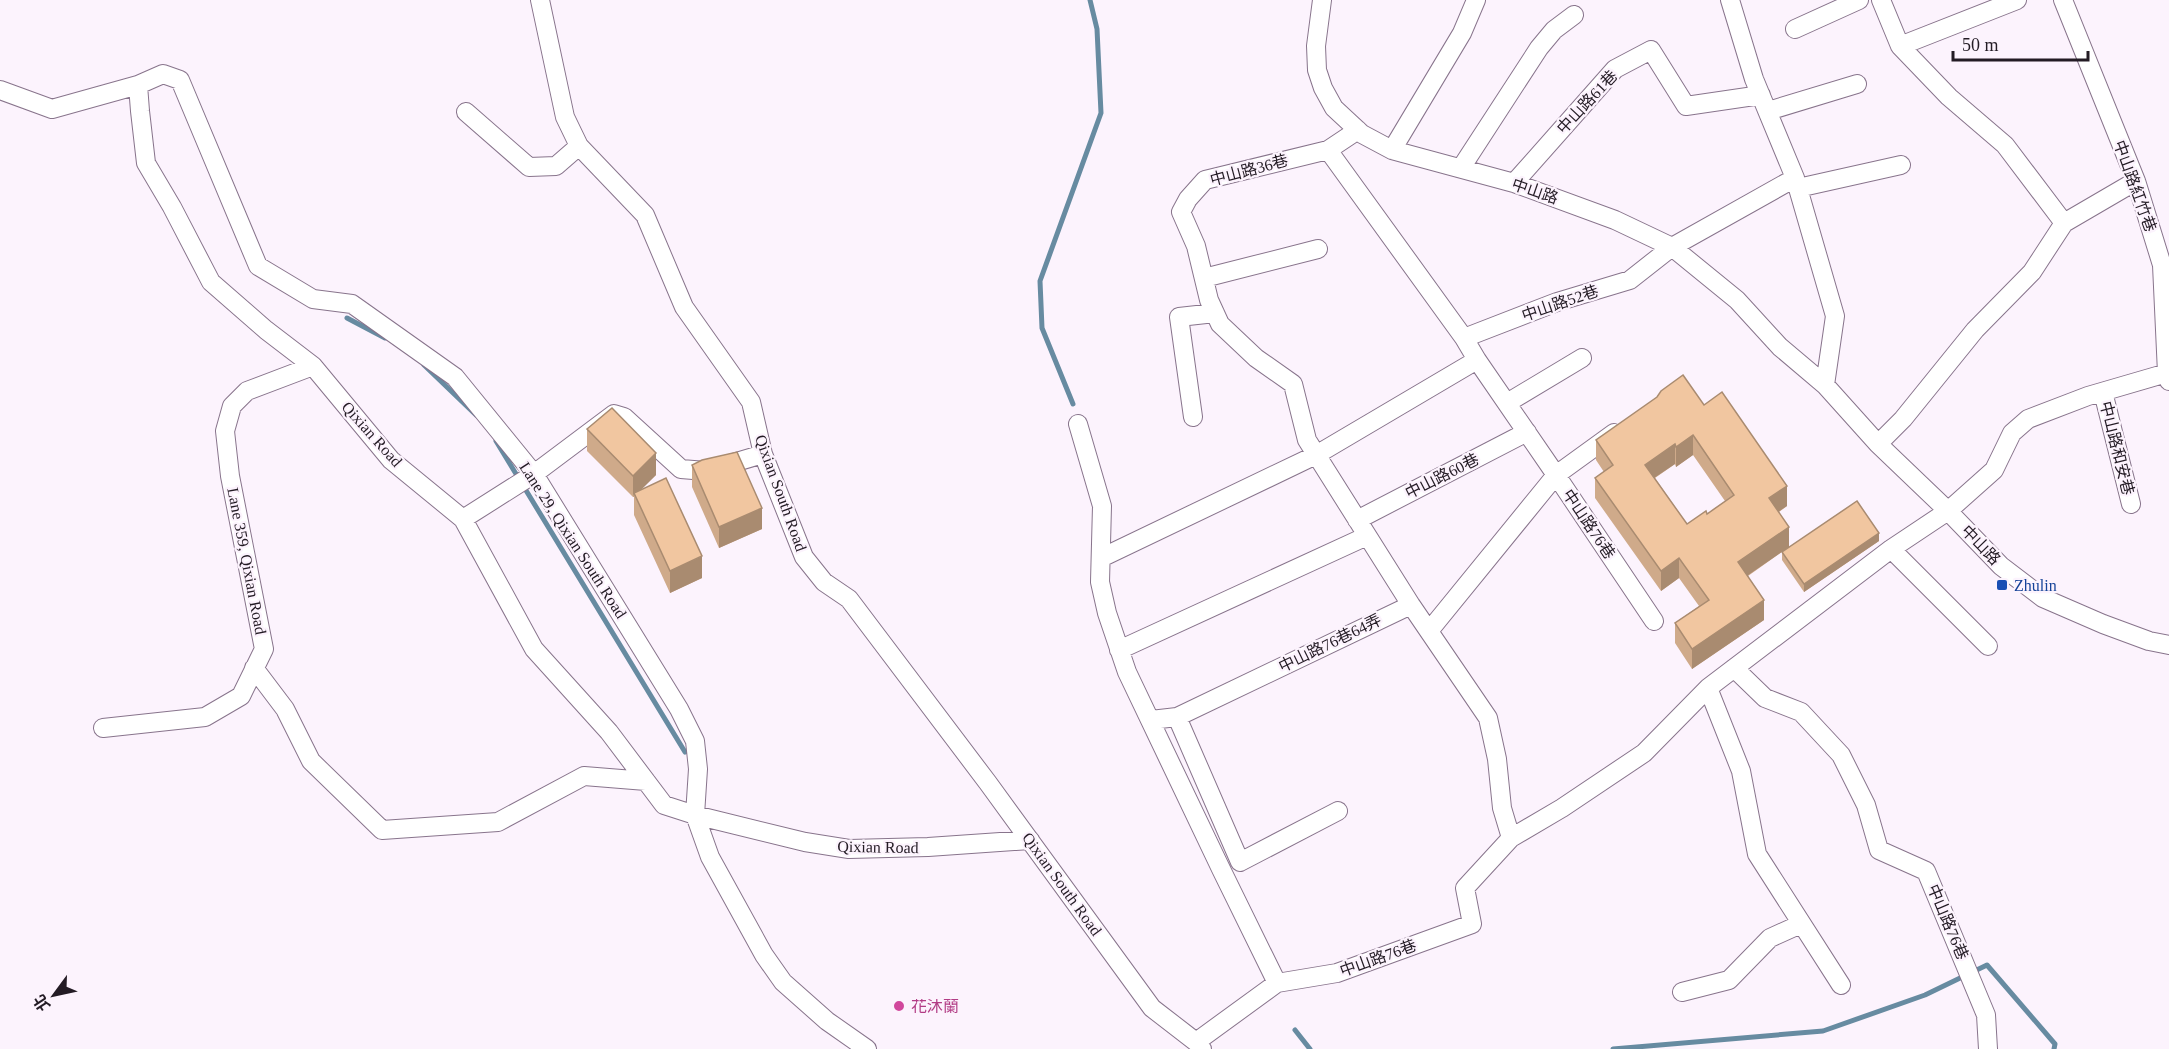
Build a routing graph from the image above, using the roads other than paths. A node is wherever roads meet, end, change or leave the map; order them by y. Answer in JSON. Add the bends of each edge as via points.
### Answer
{"nodes":[{"id":1,"x":540,"y":0,"type":"edge"},
{"id":2,"x":1322,"y":0,"type":"edge"},
{"id":3,"x":1476,"y":0,"type":"edge"},
{"id":4,"x":1730,"y":0,"type":"edge"},
{"id":5,"x":1859,"y":0,"type":"edge"},
{"id":6,"x":1881,"y":0,"type":"edge"},
{"id":7,"x":2017,"y":0,"type":"edge"},
{"id":8,"x":2063,"y":0,"type":"edge"},
{"id":9,"x":1574,"y":15,"type":"dead end"},
{"id":10,"x":1795,"y":29,"type":"dead end"},
{"id":11,"x":1900,"y":46,"type":"junction"},
{"id":12,"x":1857,"y":84,"type":"dead end"},
{"id":13,"x":138,"y":85,"type":"junction"},
{"id":14,"x":0,"y":90,"type":"edge"},
{"id":15,"x":1764,"y":103,"type":"junction"},
{"id":16,"x":466,"y":112,"type":"dead end"},
{"id":17,"x":1358,"y":130,"type":"junction"},
{"id":18,"x":579,"y":147,"type":"junction"},
{"id":19,"x":1328,"y":150,"type":"junction"},
{"id":20,"x":1392,"y":150,"type":"junction"},
{"id":21,"x":1900,"y":165,"type":"dead end"},
{"id":22,"x":1461,"y":168,"type":"junction"},
{"id":23,"x":2136,"y":181,"type":"junction"},
{"id":24,"x":1514,"y":183,"type":"junction"},
{"id":25,"x":1797,"y":183,"type":"junction"},
{"id":26,"x":2064,"y":224,"type":"junction"},
{"id":27,"x":1672,"y":247,"type":"junction"},
{"id":28,"x":1318,"y":249,"type":"dead end"},
{"id":29,"x":1204,"y":278,"type":"junction"},
{"id":30,"x":1215,"y":313,"type":"junction"},
{"id":31,"x":1464,"y":338,"type":"junction"},
{"id":32,"x":1582,"y":358,"type":"dead end"},
{"id":33,"x":1477,"y":360,"type":"junction"},
{"id":34,"x":313,"y":366,"type":"junction"},
{"id":35,"x":2168,"y":377,"type":"edge"},
{"id":36,"x":1825,"y":385,"type":"junction"},
{"id":37,"x":2103,"y":392,"type":"junction"},
{"id":38,"x":1507,"y":403,"type":"junction"},
{"id":39,"x":1192,"y":417,"type":"dead end"},
{"id":40,"x":1631,"y":421,"type":"edge"},
{"id":41,"x":1078,"y":424,"type":"dead end"},
{"id":42,"x":1527,"y":432,"type":"junction"},
{"id":43,"x":1878,"y":444,"type":"junction"},
{"id":44,"x":763,"y":454,"type":"junction"},
{"id":45,"x":1316,"y":455,"type":"junction"},
{"id":46,"x":534,"y":474,"type":"junction"},
{"id":47,"x":1556,"y":475,"type":"junction"},
{"id":48,"x":2130,"y":504,"type":"dead end"},
{"id":49,"x":1948,"y":511,"type":"junction"},
{"id":50,"x":463,"y":519,"type":"junction"},
{"id":51,"x":1357,"y":520,"type":"junction"},
{"id":52,"x":1367,"y":536,"type":"junction"},
{"id":53,"x":1891,"y":549,"type":"junction"},
{"id":54,"x":1101,"y":558,"type":"junction"},
{"id":55,"x":1410,"y":605,"type":"junction"},
{"id":56,"x":1654,"y":621,"type":"dead end"},
{"id":57,"x":1429,"y":631,"type":"junction"},
{"id":58,"x":2169,"y":645,"type":"edge"},
{"id":59,"x":1988,"y":646,"type":"dead end"},
{"id":60,"x":1119,"y":650,"type":"junction"},
{"id":61,"x":254,"y":668,"type":"junction"},
{"id":62,"x":1734,"y":668,"type":"junction"},
{"id":63,"x":1708,"y":688,"type":"junction"},
{"id":64,"x":1177,"y":717,"type":"junction"},
{"id":65,"x":1151,"y":720,"type":"junction"},
{"id":66,"x":103,"y":728,"type":"dead end"},
{"id":67,"x":646,"y":781,"type":"junction"},
{"id":68,"x":1338,"y":811,"type":"dead end"},
{"id":69,"x":694,"y":815,"type":"junction"},
{"id":70,"x":1511,"y":838,"type":"junction"},
{"id":71,"x":1030,"y":840,"type":"junction"},
{"id":72,"x":1801,"y":924,"type":"junction"},
{"id":73,"x":1277,"y":983,"type":"junction"},
{"id":74,"x":1841,"y":985,"type":"dead end"},
{"id":75,"x":1682,"y":992,"type":"dead end"},
{"id":76,"x":1199,"y":1046,"type":"edge"},
{"id":77,"x":867,"y":1049,"type":"edge"},
{"id":78,"x":1988,"y":1049,"type":"edge"}],
"edges":[{"from":1,"to":18,"type":"street","name":"Qixian South Road","via":[[565,117]]},
{"from":2,"to":17,"type":"street","name":"中山路","via":[[1317,70],[1334,108]]},
{"from":3,"to":20,"type":"street","via":[[1462,33]]},
{"from":4,"to":15,"type":"street"},
{"from":5,"to":10,"type":"street"},
{"from":6,"to":11,"type":"street"},
{"from":7,"to":11,"type":"street"},
{"from":8,"to":23,"type":"street","name":"中山路紅竹巷"},
{"from":9,"to":22,"type":"street","via":[[1539,48]]},
{"from":11,"to":26,"type":"street","via":[[1949,98],[2005,145]]},
{"from":12,"to":15,"type":"street"},
{"from":13,"to":14,"type":"street","via":[[52,109]]},
{"from":13,"to":34,"type":"street","name":"Qixian Road","via":[[146,163],[211,282]]},
{"from":13,"to":46,"type":"street","name":"Lane 29, Qixian South Road","via":[[163,74],[180,80],[258,266],[313,299],[352,304],[455,377]]},
{"from":15,"to":24,"type":"street","name":"中山路61巷","via":[[1686,106],[1651,50],[1615,69]]},
{"from":15,"to":25,"type":"street"},
{"from":16,"to":18,"type":"street","via":[[529,167],[556,166]]},
{"from":17,"to":19,"type":"street","name":"中山路36巷"},
{"from":17,"to":20,"type":"street","name":"中山路"},
{"from":18,"to":44,"type":"street","name":"Qixian South Road","via":[[645,215],[684,308],[751,402]]},
{"from":19,"to":29,"type":"street","name":"中山路36巷","via":[[1205,180],[1181,212]]},
{"from":19,"to":31,"type":"street"},
{"from":20,"to":22,"type":"street","name":"中山路"},
{"from":21,"to":25,"type":"street"},
{"from":22,"to":24,"type":"street","name":"中山路"},
{"from":23,"to":26,"type":"street"},
{"from":23,"to":35,"type":"street","name":"中山路紅竹巷","via":[[2162,265]]},
{"from":24,"to":27,"type":"street","name":"中山路","via":[[1615,220]]},
{"from":25,"to":27,"type":"street"},
{"from":25,"to":36,"type":"street","via":[[1835,316]]},
{"from":26,"to":43,"type":"street","via":[[2032,272],[1975,330]]},
{"from":27,"to":31,"type":"street","name":"中山路52巷","via":[[1630,280],[1557,302]]},
{"from":27,"to":36,"type":"street","name":"中山路","via":[[1737,300],[1780,347]]},
{"from":28,"to":29,"type":"street"},
{"from":29,"to":30,"type":"street","name":"中山路36巷"},
{"from":30,"to":39,"type":"street","via":[[1179,317]]},
{"from":30,"to":45,"type":"street","name":"中山路36巷","via":[[1220,324],[1256,358],[1293,384],[1307,440]]},
{"from":31,"to":33,"type":"street"},
{"from":32,"to":38,"type":"street"},
{"from":33,"to":38,"type":"street"},
{"from":33,"to":45,"type":"street"},
{"from":34,"to":50,"type":"street","name":"Qixian Road","via":[[391,460]]},
{"from":34,"to":61,"type":"street","name":"Lane 359, Qixian Road","via":[[247,391],[232,406],[225,431],[230,476],[264,649]]},
{"from":35,"to":37,"type":"street","name":"中山路和安巷"},
{"from":36,"to":43,"type":"street","name":"中山路"},
{"from":37,"to":48,"type":"street","name":"中山路和安巷"},
{"from":37,"to":49,"type":"street","name":"中山路和安巷","via":[[2028,419],[2012,432],[1994,470]]},
{"from":38,"to":42,"type":"street"},
{"from":40,"to":47,"type":"street"},
{"from":41,"to":54,"type":"street","via":[[1102,506]]},
{"from":42,"to":47,"type":"street"},
{"from":42,"to":51,"type":"street","name":"中山路60巷"},
{"from":43,"to":49,"type":"street","name":"中山路"},
{"from":44,"to":46,"type":"street","via":[[706,471],[681,469],[624,417],[614,414]]},
{"from":44,"to":71,"type":"street","name":"Qixian South Road","via":[[804,557],[824,582],[849,599]]},
{"from":45,"to":51,"type":"street"},
{"from":45,"to":54,"type":"street"},
{"from":46,"to":50,"type":"street"},
{"from":46,"to":69,"type":"street","name":"Lane 29, Qixian South Road","via":[[695,741],[698,769]]},
{"from":47,"to":56,"type":"street","name":"中山路76巷"},
{"from":47,"to":57,"type":"street","name":"中山路76巷"},
{"from":49,"to":53,"type":"street","name":"中山路76巷"},
{"from":49,"to":58,"type":"street","name":"中山路","via":[[2001,566],[2043,598],[2103,624]]},
{"from":50,"to":67,"type":"street","name":"Qixian Road","via":[[534,649],[609,732]]},
{"from":51,"to":52,"type":"street"},
{"from":52,"to":55,"type":"street"},
{"from":52,"to":60,"type":"street"},
{"from":53,"to":59,"type":"street"},
{"from":53,"to":62,"type":"street","name":"中山路76巷"},
{"from":54,"to":60,"type":"street","via":[[1100,582]]},
{"from":55,"to":57,"type":"street"},
{"from":55,"to":64,"type":"street","name":"中山路76巷64弄"},
{"from":57,"to":70,"type":"street","via":[[1488,718],[1502,808]]},
{"from":60,"to":65,"type":"street"},
{"from":61,"to":66,"type":"street","name":"Lane 359, Qixian Road","via":[[241,696],[205,717]]},
{"from":61,"to":67,"type":"street","via":[[285,709],[311,761],[382,830],[498,822],[585,776]]},
{"from":62,"to":63,"type":"street","name":"中山路76巷"},
{"from":62,"to":78,"type":"street","name":"中山路76巷","via":[[1765,698],[1801,712],[1841,755],[1866,805],[1879,850],[1926,871],[1986,1015]]},
{"from":63,"to":70,"type":"street","name":"中山路76巷","via":[[1644,753]]},
{"from":63,"to":72,"type":"street","via":[[1741,771],[1756,854]]},
{"from":64,"to":65,"type":"street","name":"中山路76巷64弄"},
{"from":64,"to":68,"type":"street","via":[[1240,862]]},
{"from":65,"to":73,"type":"street"},
{"from":67,"to":69,"type":"street","name":"Qixian Road","via":[[664,805]]},
{"from":69,"to":71,"type":"street","name":"Qixian Road","via":[[849,849]]},
{"from":69,"to":77,"type":"street","via":[[710,857],[783,982],[827,1021]]},
{"from":70,"to":73,"type":"street","name":"中山路76巷","via":[[1465,888],[1472,924],[1337,973]]},
{"from":71,"to":76,"type":"street","name":"Qixian South Road","via":[[1152,1008]]},
{"from":72,"to":74,"type":"street"},
{"from":72,"to":75,"type":"street","via":[[1770,938],[1730,980]]},
{"from":73,"to":76,"type":"street","name":"中山路76巷"}]}
